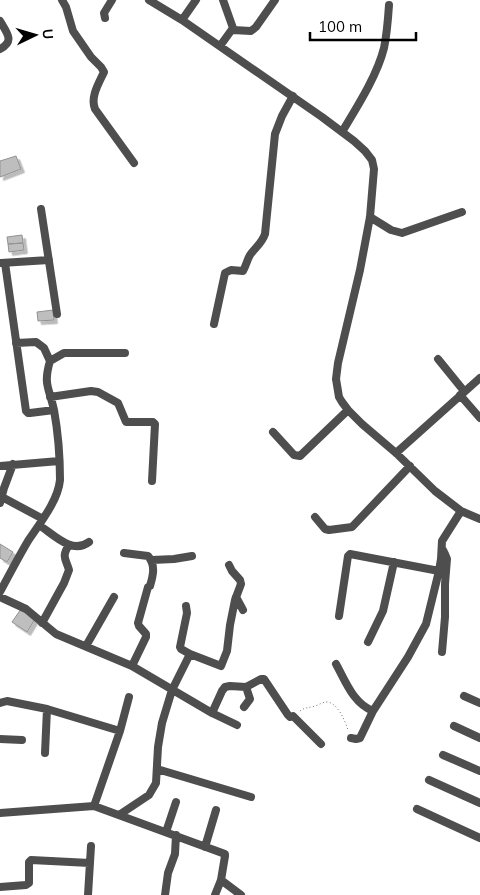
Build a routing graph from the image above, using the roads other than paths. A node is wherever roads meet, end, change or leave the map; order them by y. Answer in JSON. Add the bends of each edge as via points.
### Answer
{"nodes":[{"id":1,"x":62,"y":0,"type":"edge"},
{"id":2,"x":112,"y":0,"type":"edge"},
{"id":3,"x":149,"y":0,"type":"edge"},
{"id":4,"x":190,"y":0,"type":"edge"},
{"id":5,"x":196,"y":0,"type":"edge"},
{"id":6,"x":223,"y":0,"type":"edge"},
{"id":7,"x":275,"y":0,"type":"edge"},
{"id":8,"x":389,"y":5,"type":"dead end"},
{"id":9,"x":189,"y":9,"type":"junction"},
{"id":10,"x":105,"y":18,"type":"dead end"},
{"id":11,"x":182,"y":20,"type":"junction"},
{"id":12,"x":0,"y":21,"type":"edge"},
{"id":13,"x":233,"y":30,"type":"junction"},
{"id":14,"x":220,"y":46,"type":"junction"},
{"id":15,"x":0,"y":50,"type":"edge"},
{"id":16,"x":293,"y":96,"type":"junction"},
{"id":17,"x":342,"y":132,"type":"junction"},
{"id":18,"x":134,"y":163,"type":"dead end"},
{"id":19,"x":40,"y":209,"type":"dead end"},
{"id":20,"x":462,"y":212,"type":"dead end"},
{"id":21,"x":370,"y":217,"type":"junction"},
{"id":22,"x":49,"y":260,"type":"junction"},
{"id":23,"x":2,"y":263,"type":"edge"},
{"id":24,"x":57,"y":314,"type":"dead end"},
{"id":25,"x":214,"y":324,"type":"dead end"},
{"id":26,"x":16,"y":342,"type":"junction"},
{"id":27,"x":125,"y":352,"type":"dead end"},
{"id":28,"x":50,"y":360,"type":"junction"},
{"id":29,"x":438,"y":360,"type":"dead end"},
{"id":30,"x":480,"y":378,"type":"edge"},
{"id":31,"x":462,"y":393,"type":"junction"},
{"id":32,"x":50,"y":397,"type":"junction"},
{"id":33,"x":54,"y":410,"type":"junction"},
{"id":34,"x":348,"y":410,"type":"junction"},
{"id":35,"x":480,"y":418,"type":"edge"},
{"id":36,"x":273,"y":432,"type":"dead end"},
{"id":37,"x":396,"y":453,"type":"junction"},
{"id":38,"x":59,"y":461,"type":"junction"},
{"id":39,"x":13,"y":464,"type":"junction"},
{"id":40,"x":0,"y":466,"type":"edge"},
{"id":41,"x":410,"y":466,"type":"junction"},
{"id":42,"x":152,"y":481,"type":"dead end"},
{"id":43,"x":1,"y":500,"type":"edge"},
{"id":44,"x":461,"y":511,"type":"junction"},
{"id":45,"x":315,"y":517,"type":"dead end"},
{"id":46,"x":480,"y":519,"type":"edge"},
{"id":47,"x":41,"y":522,"type":"junction"},
{"id":48,"x":88,"y":542,"type":"dead end"},
{"id":49,"x":69,"y":545,"type":"junction"},
{"id":50,"x":441,"y":549,"type":"junction"},
{"id":51,"x":124,"y":553,"type":"dead end"},
{"id":52,"x":192,"y":556,"type":"dead end"},
{"id":53,"x":152,"y":560,"type":"junction"},
{"id":54,"x":394,"y":562,"type":"junction"},
{"id":55,"x":229,"y":565,"type":"dead end"},
{"id":56,"x":439,"y":571,"type":"junction"},
{"id":57,"x":0,"y":592,"type":"edge"},
{"id":58,"x":0,"y":596,"type":"edge"},
{"id":59,"x":236,"y":597,"type":"junction"},
{"id":60,"x":114,"y":598,"type":"dead end"},
{"id":61,"x":186,"y":606,"type":"dead end"},
{"id":62,"x":243,"y":610,"type":"dead end"},
{"id":63,"x":339,"y":616,"type":"dead end"},
{"id":64,"x":42,"y":623,"type":"junction"},
{"id":65,"x":368,"y":642,"type":"dead end"},
{"id":66,"x":86,"y":646,"type":"junction"},
{"id":67,"x":442,"y":652,"type":"dead end"},
{"id":68,"x":190,"y":654,"type":"junction"},
{"id":69,"x":336,"y":664,"type":"dead end"},
{"id":70,"x":132,"y":666,"type":"junction"},
{"id":71,"x":246,"y":687,"type":"junction"},
{"id":72,"x":172,"y":690,"type":"junction"},
{"id":73,"x":464,"y":696,"type":"dead end"},
{"id":74,"x":129,"y":697,"type":"dead end"},
{"id":75,"x":0,"y":703,"type":"edge"},
{"id":76,"x":480,"y":703,"type":"edge"},
{"id":77,"x":244,"y":707,"type":"dead end"},
{"id":78,"x":47,"y":710,"type":"junction"},
{"id":79,"x":373,"y":711,"type":"junction"},
{"id":80,"x":212,"y":713,"type":"junction"},
{"id":81,"x":237,"y":725,"type":"dead end"},
{"id":82,"x":454,"y":726,"type":"dead end"},
{"id":83,"x":120,"y":731,"type":"junction"},
{"id":84,"x":351,"y":738,"type":"road end"},
{"id":85,"x":480,"y":738,"type":"edge"},
{"id":86,"x":0,"y":739,"type":"edge"},
{"id":87,"x":22,"y":740,"type":"dead end"},
{"id":88,"x":321,"y":744,"type":"dead end"},
{"id":89,"x":44,"y":754,"type":"dead end"},
{"id":90,"x":443,"y":754,"type":"dead end"},
{"id":91,"x":157,"y":769,"type":"junction"},
{"id":92,"x":480,"y":771,"type":"edge"},
{"id":93,"x":429,"y":780,"type":"dead end"},
{"id":94,"x":251,"y":797,"type":"dead end"},
{"id":95,"x":176,"y":802,"type":"dead end"},
{"id":96,"x":480,"y":802,"type":"edge"},
{"id":97,"x":94,"y":806,"type":"junction"},
{"id":98,"x":417,"y":809,"type":"dead end"},
{"id":99,"x":216,"y":810,"type":"dead end"},
{"id":100,"x":0,"y":813,"type":"edge"},
{"id":101,"x":119,"y":815,"type":"junction"},
{"id":102,"x":166,"y":832,"type":"junction"},
{"id":103,"x":176,"y":835,"type":"junction"},
{"id":104,"x":480,"y":838,"type":"edge"},
{"id":105,"x":90,"y":846,"type":"dead end"},
{"id":106,"x":205,"y":847,"type":"junction"},
{"id":107,"x":90,"y":864,"type":"junction"},
{"id":108,"x":221,"y":880,"type":"junction"},
{"id":109,"x":0,"y":887,"type":"edge"},
{"id":110,"x":88,"y":895,"type":"edge"},
{"id":111,"x":165,"y":895,"type":"edge"},
{"id":112,"x":215,"y":895,"type":"edge"},
{"id":113,"x":242,"y":895,"type":"edge"}],
"edges":[{"from":1,"to":18,"type":"street","via":[[73,31],[104,72],[93,99],[94,109]]},
{"from":2,"to":10,"type":"street","via":[[104,13]]},
{"from":3,"to":11,"type":"street"},
{"from":4,"to":9,"type":"street"},
{"from":5,"to":9,"type":"street"},
{"from":6,"to":13,"type":"street"},
{"from":7,"to":13,"type":"street","via":[[252,31]]},
{"from":8,"to":17,"type":"street","via":[[384,49],[377,68]]},
{"from":9,"to":11,"type":"street"},
{"from":11,"to":14,"type":"street"},
{"from":12,"to":15,"type":"street","via":[[9,41]]},
{"from":13,"to":14,"type":"street"},
{"from":14,"to":16,"type":"street"},
{"from":16,"to":17,"type":"street"},
{"from":16,"to":25,"type":"street","via":[[275,134],[265,234],[243,271],[225,273]]},
{"from":17,"to":21,"type":"street","via":[[372,160]]},
{"from":19,"to":22,"type":"street"},
{"from":20,"to":21,"type":"street","via":[[402,233]]},
{"from":21,"to":34,"type":"street","via":[[336,379],[337,391]]},
{"from":22,"to":23,"type":"street"},
{"from":22,"to":24,"type":"street"},
{"from":23,"to":26,"type":"street"},
{"from":26,"to":28,"type":"street","via":[[36,342],[44,348]]},
{"from":26,"to":33,"type":"street","via":[[26,412]]},
{"from":27,"to":28,"type":"street","via":[[64,353]]},
{"from":28,"to":32,"type":"street","via":[[46,378]]},
{"from":29,"to":31,"type":"street"},
{"from":30,"to":31,"type":"street"},
{"from":31,"to":35,"type":"street"},
{"from":31,"to":37,"type":"street"},
{"from":32,"to":33,"type":"street"},
{"from":32,"to":42,"type":"street","via":[[94,392],[118,403],[126,422],[153,422]]},
{"from":33,"to":38,"type":"street"},
{"from":34,"to":36,"type":"street","via":[[300,456],[294,455]]},
{"from":34,"to":37,"type":"street"},
{"from":37,"to":41,"type":"street"},
{"from":38,"to":39,"type":"street"},
{"from":38,"to":47,"type":"street","via":[[60,485]]},
{"from":39,"to":40,"type":"street"},
{"from":39,"to":43,"type":"street"},
{"from":41,"to":44,"type":"street"},
{"from":41,"to":45,"type":"street","via":[[352,528],[327,530]]},
{"from":43,"to":47,"type":"street"},
{"from":44,"to":46,"type":"street"},
{"from":44,"to":50,"type":"street","via":[[442,539]]},
{"from":47,"to":49,"type":"street"},
{"from":47,"to":57,"type":"street"},
{"from":48,"to":49,"type":"street","via":[[80,547]]},
{"from":49,"to":64,"type":"street","via":[[64,559],[69,570]]},
{"from":50,"to":56,"type":"street"},
{"from":50,"to":67,"type":"street","via":[[447,559]]},
{"from":51,"to":53,"type":"street","via":[[148,556]]},
{"from":52,"to":53,"type":"street"},
{"from":53,"to":70,"type":"street","via":[[150,586],[138,623],[146,637]]},
{"from":54,"to":56,"type":"street"},
{"from":54,"to":63,"type":"street","via":[[350,554]]},
{"from":54,"to":65,"type":"street","via":[[384,611]]},
{"from":55,"to":59,"type":"street","via":[[241,582]]},
{"from":56,"to":79,"type":"street","via":[[426,624]]},
{"from":58,"to":64,"type":"street","via":[[23,607]]},
{"from":59,"to":62,"type":"street"},
{"from":59,"to":68,"type":"street","via":[[227,651],[221,666]]},
{"from":60,"to":66,"type":"street"},
{"from":61,"to":68,"type":"street","via":[[180,646]]},
{"from":64,"to":66,"type":"street","via":[[56,634]]},
{"from":66,"to":70,"type":"street"},
{"from":68,"to":72,"type":"street"},
{"from":69,"to":79,"type":"street","via":[[356,699]]},
{"from":70,"to":72,"type":"street"},
{"from":71,"to":77,"type":"street","via":[[250,699]]},
{"from":71,"to":80,"type":"street","via":[[225,687]]},
{"from":71,"to":88,"type":"street","via":[[264,679],[288,715],[293,716]]},
{"from":72,"to":80,"type":"street"},
{"from":72,"to":91,"type":"street","via":[[159,739]]},
{"from":73,"to":76,"type":"street"},
{"from":74,"to":83,"type":"street"},
{"from":75,"to":78,"type":"street","via":[[7,701]]},
{"from":78,"to":83,"type":"street"},
{"from":78,"to":89,"type":"street"},
{"from":79,"to":84,"type":"street","via":[[360,738]]},
{"from":80,"to":81,"type":"street"},
{"from":82,"to":85,"type":"street"},
{"from":83,"to":97,"type":"street"},
{"from":86,"to":87,"type":"street"},
{"from":90,"to":92,"type":"street"},
{"from":91,"to":94,"type":"street"},
{"from":91,"to":101,"type":"street","via":[[157,781],[151,793]]},
{"from":93,"to":96,"type":"street"},
{"from":95,"to":102,"type":"street"},
{"from":97,"to":100,"type":"street"},
{"from":97,"to":101,"type":"street"},
{"from":98,"to":104,"type":"street"},
{"from":99,"to":106,"type":"street"},
{"from":101,"to":102,"type":"street"},
{"from":102,"to":103,"type":"street"},
{"from":103,"to":106,"type":"street"},
{"from":103,"to":111,"type":"street"},
{"from":105,"to":107,"type":"street"},
{"from":106,"to":108,"type":"street","via":[[225,855]]},
{"from":107,"to":109,"type":"street","via":[[31,860],[28,862],[29,883]]},
{"from":107,"to":110,"type":"street"},
{"from":108,"to":112,"type":"street"},
{"from":108,"to":113,"type":"street"}]}
